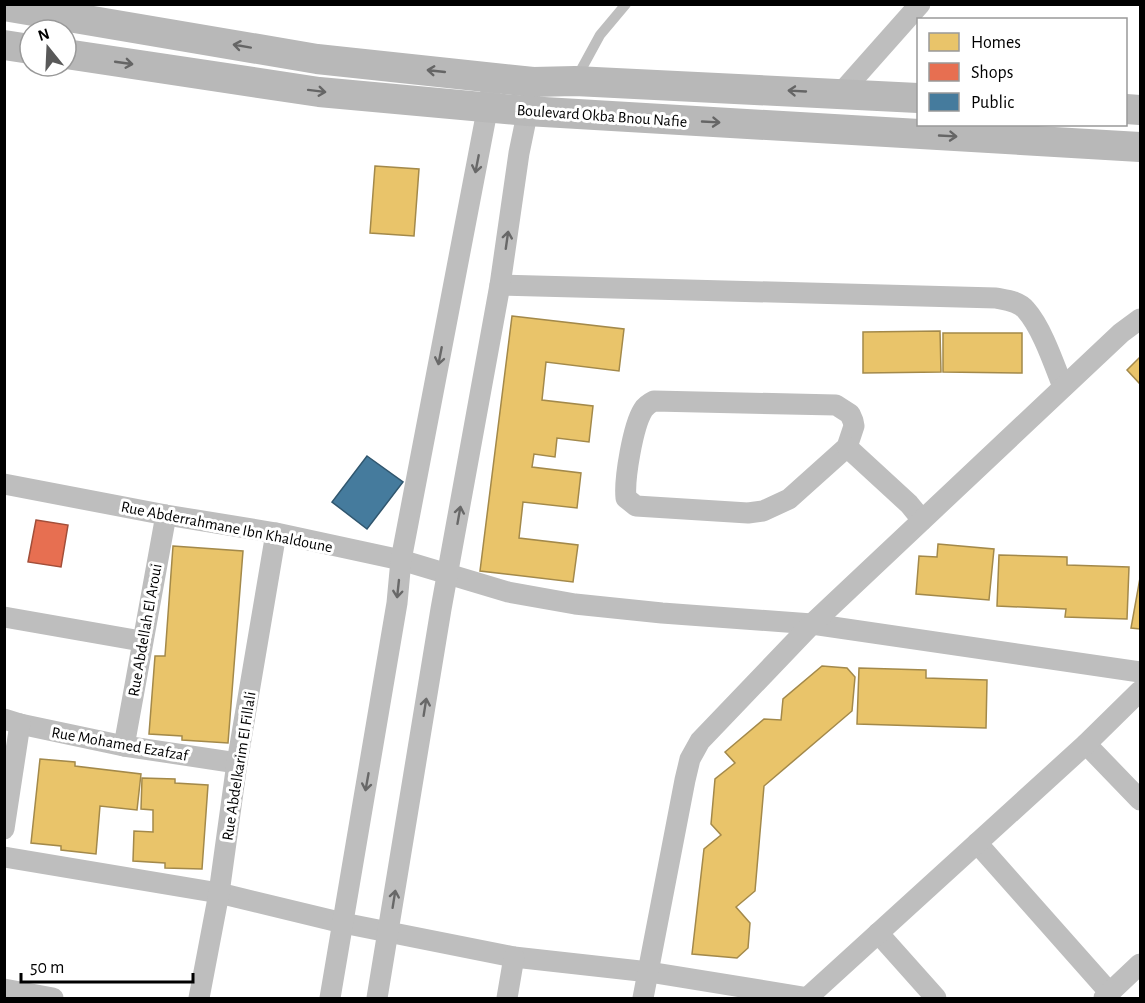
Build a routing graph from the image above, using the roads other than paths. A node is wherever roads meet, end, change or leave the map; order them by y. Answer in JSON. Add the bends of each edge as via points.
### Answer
{"nodes":[{"id":1,"x":626,"y":4,"type":"edge"},
{"id":2,"x":920,"y":4,"type":"edge"},
{"id":3,"x":4,"y":6,"type":"edge"},
{"id":4,"x":78,"y":56,"type":"edge"},
{"id":5,"x":494,"y":76,"type":"junction"},
{"id":6,"x":575,"y":81,"type":"junction"},
{"id":7,"x":533,"y":82,"type":"junction"},
{"id":8,"x":841,"y":93,"type":"junction"},
{"id":9,"x":917,"y":98,"type":"edge"},
{"id":10,"x":488,"y":107,"type":"junction"},
{"id":11,"x":527,"y":111,"type":"junction"},
{"id":12,"x":1140,"y":147,"type":"edge"},
{"id":13,"x":500,"y":285,"type":"junction"},
{"id":14,"x":1140,"y":319,"type":"edge"},
{"id":15,"x":1063,"y":387,"type":"junction"},
{"id":16,"x":847,"y":447,"type":"junction"},
{"id":17,"x":4,"y":484,"type":"edge"},
{"id":18,"x":166,"y":515,"type":"junction"},
{"id":19,"x":922,"y":520,"type":"junction"},
{"id":20,"x":276,"y":533,"type":"junction"},
{"id":21,"x":402,"y":561,"type":"junction"},
{"id":22,"x":447,"y":575,"type":"junction"},
{"id":23,"x":4,"y":617,"type":"edge"},
{"id":24,"x":812,"y":624,"type":"junction"},
{"id":25,"x":141,"y":640,"type":"junction"},
{"id":26,"x":1140,"y":672,"type":"edge"},
{"id":27,"x":1140,"y":691,"type":"edge"},
{"id":28,"x":12,"y":722,"type":"edge"},
{"id":29,"x":1086,"y":744,"type":"junction"},
{"id":30,"x":124,"y":746,"type":"junction"},
{"id":31,"x":237,"y":763,"type":"junction"},
{"id":32,"x":1140,"y":800,"type":"edge"},
{"id":33,"x":4,"y":829,"type":"edge"},
{"id":34,"x":977,"y":843,"type":"junction"},
{"id":35,"x":4,"y":857,"type":"edge"},
{"id":36,"x":219,"y":893,"type":"junction"},
{"id":37,"x":343,"y":923,"type":"junction"},
{"id":38,"x":389,"y":931,"type":"junction"},
{"id":39,"x":878,"y":933,"type":"junction"},
{"id":40,"x":514,"y":957,"type":"junction"},
{"id":41,"x":1140,"y":964,"type":"edge"},
{"id":42,"x":649,"y":972,"type":"junction"},
{"id":43,"x":4,"y":989,"type":"edge"},
{"id":44,"x":1107,"y":996,"type":"edge"},
{"id":45,"x":808,"y":998,"type":"edge"},
{"id":46,"x":53,"y":999,"type":"edge"},
{"id":47,"x":199,"y":999,"type":"edge"},
{"id":48,"x":330,"y":999,"type":"edge"},
{"id":49,"x":377,"y":999,"type":"edge"},
{"id":50,"x":507,"y":999,"type":"edge"},
{"id":51,"x":643,"y":999,"type":"edge"},
{"id":52,"x":936,"y":999,"type":"edge"}],
"edges":[{"from":1,"to":6,"type":"lane","via":[[600,34]]},
{"from":2,"to":8,"type":"street"},
{"from":5,"to":3,"type":"main road","name":"Boulevard Okba Bnou Nafie","one_way":true,"via":[[317,59]]},
{"from":4,"to":10,"type":"main road","name":"Boulevard Okba Bnou Nafie","one_way":true,"via":[[319,92]]},
{"from":5,"to":7,"type":"main road","name":"Boulevard Okba Bnou Nafie"},
{"from":5,"to":10,"type":"street"},
{"from":6,"to":7,"type":"main road","name":"Boulevard Okba Bnou Nafie"},
{"from":8,"to":6,"type":"main road","name":"Boulevard Okba Bnou Nafie","one_way":true},
{"from":7,"to":11,"type":"street"},
{"from":8,"to":9,"type":"main road","name":"Boulevard Okba Bnou Nafie"},
{"from":10,"to":11,"type":"main road","name":"Boulevard Okba Bnou Nafie"},
{"from":10,"to":21,"type":"street","one_way":true},
{"from":11,"to":12,"type":"main road","name":"Boulevard Okba Bnou Nafie","one_way":true},
{"from":13,"to":11,"type":"street","one_way":true},
{"from":13,"to":15,"type":"street","via":[[996,298],[1026,309]]},
{"from":22,"to":13,"type":"street","one_way":true},
{"from":14,"to":15,"type":"street"},
{"from":15,"to":19,"type":"street"},
{"from":16,"to":16,"type":"street","via":[[853,422],[850,414],[836,405],[654,401],[645,407],[637,425],[625,483],[626,498],[636,506],[763,511],[789,499]]},
{"from":16,"to":19,"type":"street"},
{"from":17,"to":18,"type":"street","name":"Rue Abderrahmane Ibn Khaldoune"},
{"from":18,"to":20,"type":"street","name":"Rue Abderrahmane Ibn Khaldoune"},
{"from":18,"to":25,"type":"street","name":"Rue Abdellah El Aroui"},
{"from":19,"to":24,"type":"street"},
{"from":20,"to":21,"type":"street","name":"Rue Abderrahmane Ibn Khaldoune"},
{"from":20,"to":31,"type":"street","name":"Rue Abdelkarim El Fillali"},
{"from":21,"to":22,"type":"street","name":"Rue Abderrahmane Ibn Khaldoune"},
{"from":21,"to":37,"type":"street","one_way":true},
{"from":22,"to":24,"type":"street","name":"Rue Abderrahmane Ibn Khaldoune","via":[[508,592],[575,604]]},
{"from":38,"to":22,"type":"street","one_way":true},
{"from":23,"to":25,"type":"street"},
{"from":24,"to":26,"type":"street","name":"Rue Abderrahmane Ibn Khaldoune"},
{"from":24,"to":42,"type":"street","via":[[694,751],[677,816]]},
{"from":25,"to":30,"type":"street","name":"Rue Abdellah El Aroui"},
{"from":27,"to":29,"type":"street"},
{"from":28,"to":30,"type":"street","name":"Rue Mohamed Ezafzaf"},
{"from":28,"to":33,"type":"street"},
{"from":29,"to":32,"type":"street"},
{"from":29,"to":34,"type":"street"},
{"from":30,"to":31,"type":"street","name":"Rue Mohamed Ezafzaf"},
{"from":31,"to":36,"type":"street","name":"Rue Abdelkarim El Fillali"},
{"from":34,"to":39,"type":"street"},
{"from":34,"to":44,"type":"street"},
{"from":35,"to":36,"type":"street"},
{"from":36,"to":37,"type":"street"},
{"from":36,"to":47,"type":"street","name":"Rue Abdelkarim El Fillali"},
{"from":37,"to":38,"type":"street"},
{"from":37,"to":48,"type":"street"},
{"from":38,"to":40,"type":"street"},
{"from":38,"to":49,"type":"street"},
{"from":39,"to":45,"type":"street"},
{"from":39,"to":52,"type":"street"},
{"from":40,"to":42,"type":"street"},
{"from":40,"to":50,"type":"street"},
{"from":41,"to":44,"type":"street"},
{"from":42,"to":45,"type":"street"},
{"from":42,"to":51,"type":"street"},
{"from":43,"to":46,"type":"street"}]}
